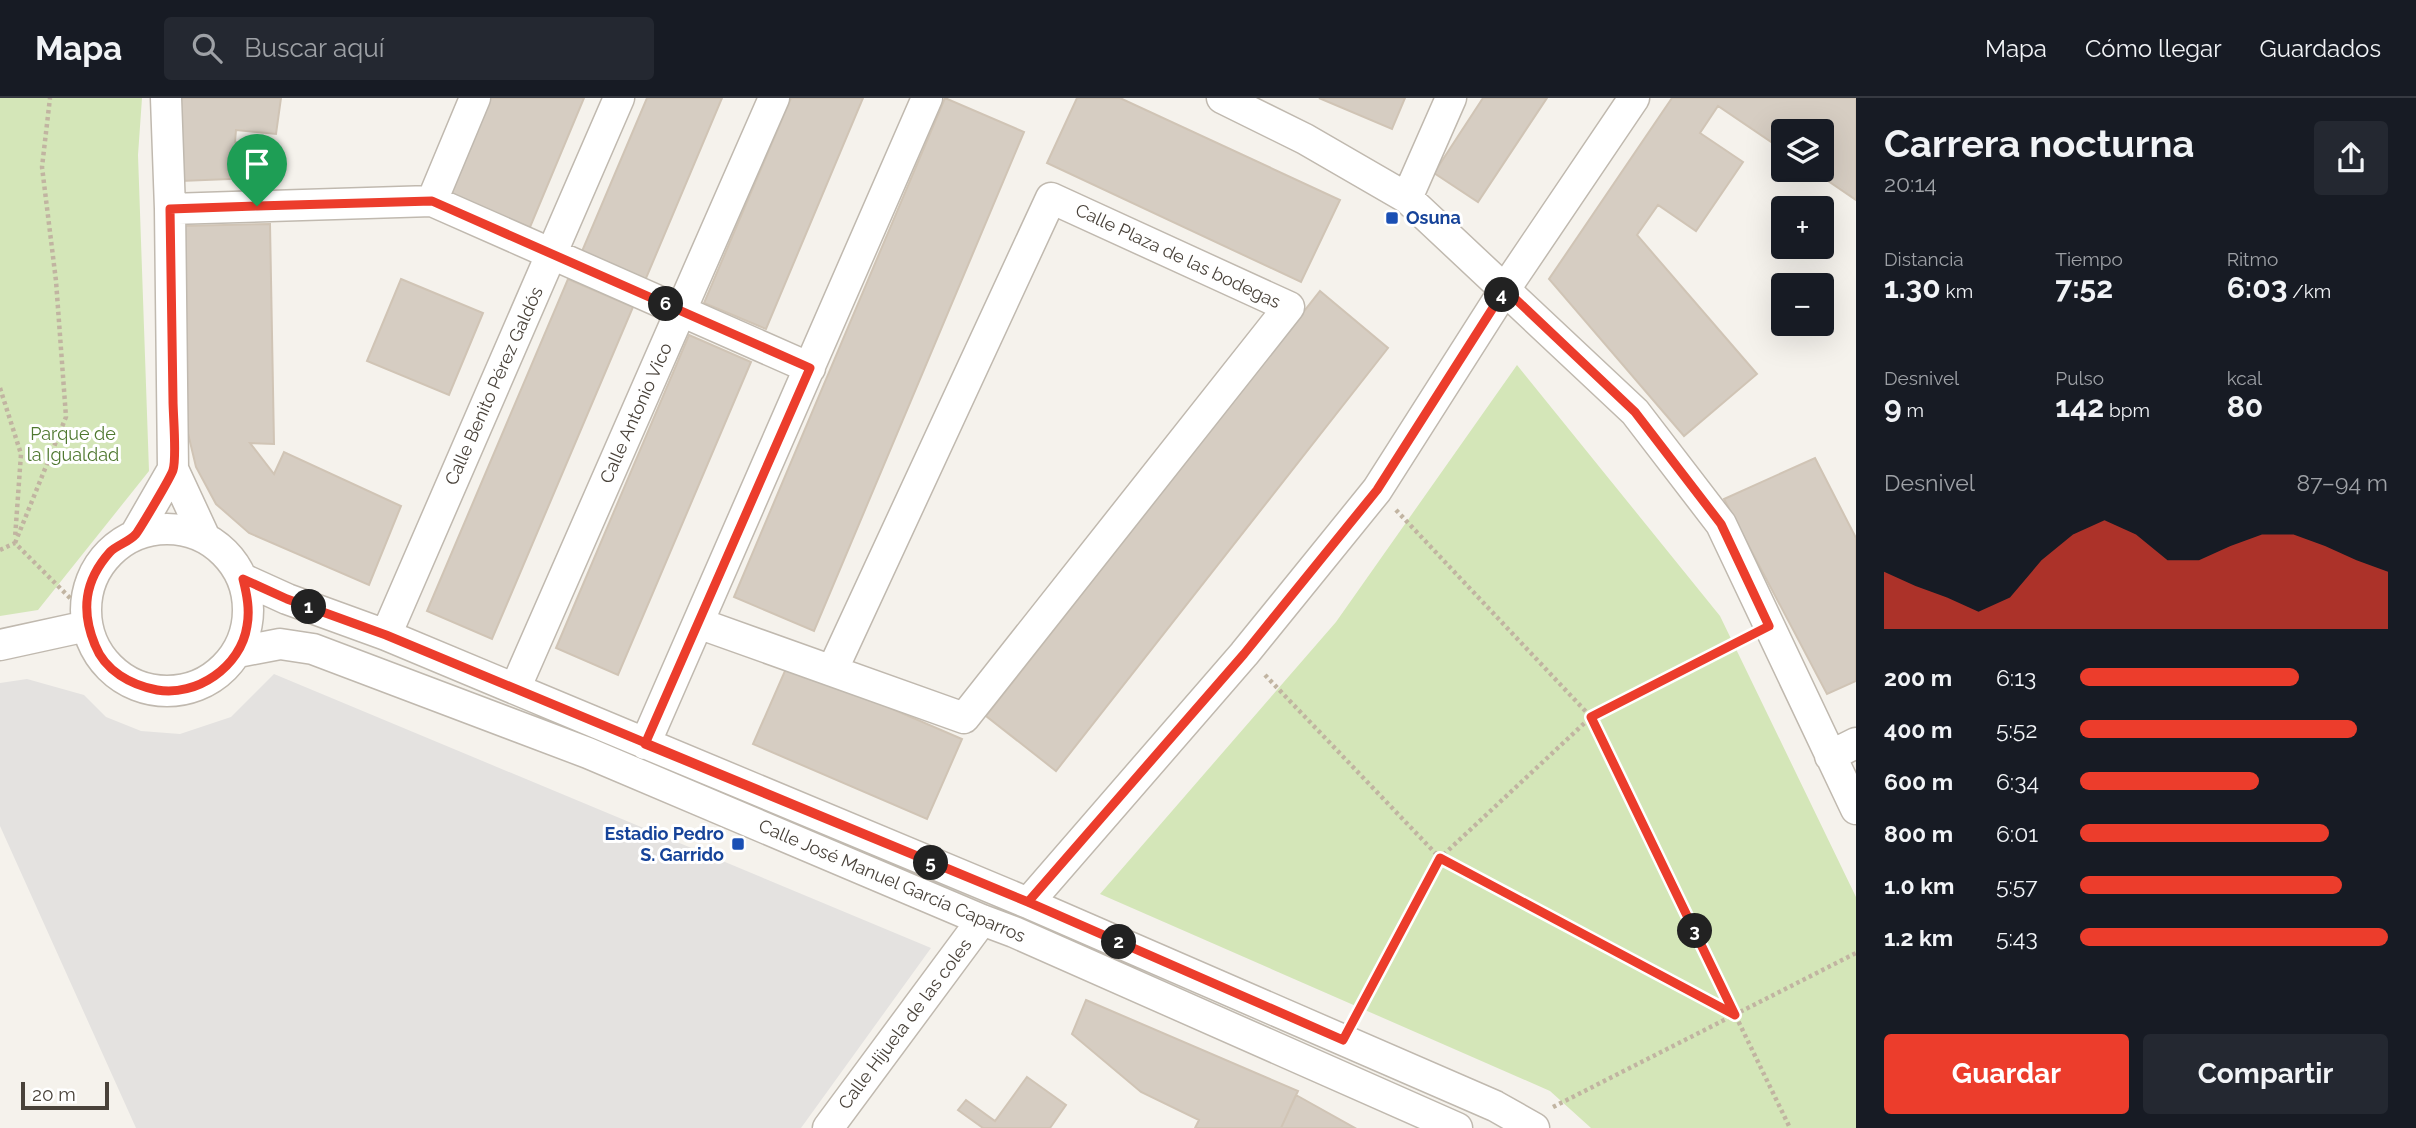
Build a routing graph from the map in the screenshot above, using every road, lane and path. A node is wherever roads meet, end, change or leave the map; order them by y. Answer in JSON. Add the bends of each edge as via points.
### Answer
{"nodes":[{"id":1,"x":50,"y":98,"type":"edge"},
{"id":2,"x":166,"y":98,"type":"edge"},
{"id":3,"x":475,"y":98,"type":"edge"},
{"id":4,"x":619,"y":98,"type":"edge"},
{"id":5,"x":774,"y":98,"type":"edge"},
{"id":6,"x":928,"y":98,"type":"edge"},
{"id":7,"x":1222,"y":98,"type":"edge"},
{"id":8,"x":1451,"y":98,"type":"edge"},
{"id":9,"x":1634,"y":98,"type":"edge"},
{"id":10,"x":1407,"y":198,"type":"junction"},
{"id":11,"x":432,"y":201,"type":"junction"},
{"id":12,"x":170,"y":209,"type":"junction"},
{"id":13,"x":551,"y":254,"type":"junction"},
{"id":14,"x":1505,"y":289,"type":"junction"},
{"id":15,"x":680,"y":311,"type":"junction"},
{"id":16,"x":810,"y":368,"type":"junction"},
{"id":17,"x":0,"y":388,"type":"edge"},
{"id":18,"x":173,"y":469,"type":"junction"},
{"id":19,"x":1377,"y":490,"type":"junction"},
{"id":20,"x":135,"y":535,"type":"junction"},
{"id":21,"x":205,"y":538,"type":"junction"},
{"id":22,"x":15,"y":543,"type":"junction"},
{"id":23,"x":0,"y":550,"type":"edge"},
{"id":24,"x":243,"y":579,"type":"junction"},
{"id":25,"x":87,"y":620,"type":"junction"},
{"id":26,"x":698,"y":622,"type":"junction"},
{"id":27,"x":1769,"y":626,"type":"junction"},
{"id":28,"x":386,"y":635,"type":"junction"},
{"id":29,"x":0,"y":645,"type":"edge"},
{"id":30,"x":238,"y":652,"type":"junction"},
{"id":31,"x":1244,"y":654,"type":"junction"},
{"id":32,"x":832,"y":671,"type":"junction"},
{"id":33,"x":514,"y":689,"type":"junction"},
{"id":34,"x":1591,"y":717,"type":"junction"},
{"id":35,"x":645,"y":744,"type":"junction"},
{"id":36,"x":1843,"y":749,"type":"edge"},
{"id":37,"x":1856,"y":809,"type":"edge"},
{"id":38,"x":1440,"y":858,"type":"junction"},
{"id":39,"x":1028,"y":902,"type":"junction"},
{"id":40,"x":982,"y":920,"type":"junction"},
{"id":41,"x":1856,"y":953,"type":"edge"},
{"id":42,"x":1735,"y":1015,"type":"junction"},
{"id":43,"x":1343,"y":1040,"type":"junction"},
{"id":44,"x":1529,"y":1125,"type":"edge"},
{"id":45,"x":828,"y":1128,"type":"edge"},
{"id":46,"x":1457,"y":1128,"type":"edge"},
{"id":47,"x":1790,"y":1128,"type":"edge"}],
"edges":[{"from":1,"to":22,"type":"path","via":[[42,167],[66,417]]},
{"from":2,"to":12,"type":"street"},
{"from":3,"to":11,"type":"street"},
{"from":4,"to":13,"type":"street","name":"Calle Benito Pérez Galdós"},
{"from":5,"to":15,"type":"street","name":"Calle Antonio Vico"},
{"from":6,"to":16,"type":"street"},
{"from":7,"to":10,"type":"street"},
{"from":8,"to":10,"type":"street"},
{"from":9,"to":14,"type":"street"},
{"from":10,"to":14,"type":"street"},
{"from":11,"to":12,"type":"street"},
{"from":11,"to":13,"type":"street"},
{"from":12,"to":18,"type":"street"},
{"from":13,"to":15,"type":"street"},
{"from":13,"to":28,"type":"street","name":"Calle Benito Pérez Galdós"},
{"from":14,"to":19,"type":"street"},
{"from":14,"to":27,"type":"street","via":[[1635,412],[1721,524]]},
{"from":15,"to":16,"type":"street"},
{"from":15,"to":33,"type":"street","name":"Calle Antonio Vico"},
{"from":16,"to":26,"type":"street"},
{"from":17,"to":22,"type":"path","via":[[21,454]]},
{"from":18,"to":20,"type":"street"},
{"from":18,"to":21,"type":"street"},
{"from":19,"to":31,"type":"street"},
{"from":19,"to":34,"type":"path"},
{"from":20,"to":21,"type":"street","via":[[158,529],[182,530]]},
{"from":20,"to":25,"type":"street","via":[[111,550],[94,572],[86,599]]},
{"from":21,"to":24,"type":"street","via":[[228,555]]},
{"from":22,"to":23,"type":"path"},
{"from":22,"to":25,"type":"path"},
{"from":24,"to":28,"type":"street","name":"Calle José Manuel García Caparros"},
{"from":24,"to":30,"type":"street","via":[[249,604],[247,629]]},
{"from":25,"to":29,"type":"street"},
{"from":25,"to":30,"type":"street","via":[[97,652],[116,673],[140,687],[168,692],[195,687],[219,673]]},
{"from":26,"to":32,"type":"street","name":"Calle Plaza de las bodegas"},
{"from":26,"to":35,"type":"street"},
{"from":27,"to":34,"type":"path"},
{"from":27,"to":36,"type":"street"},
{"from":28,"to":33,"type":"street","name":"Calle José Manuel García Caparros"},
{"from":30,"to":40,"type":"street","name":"Calle José Manuel García Caparros","via":[[279,644],[313,649],[588,753]]},
{"from":31,"to":38,"type":"path"},
{"from":31,"to":39,"type":"street"},
{"from":32,"to":32,"type":"street","name":"Calle Plaza de las bodegas","via":[[964,718],[1289,307],[1051,198]]},
{"from":33,"to":35,"type":"street","name":"Calle José Manuel García Caparros"},
{"from":34,"to":38,"type":"path"},
{"from":34,"to":42,"type":"path"},
{"from":35,"to":39,"type":"street","name":"Calle José Manuel García Caparros"},
{"from":36,"to":37,"type":"street"},
{"from":38,"to":42,"type":"path"},
{"from":38,"to":43,"type":"path"},
{"from":39,"to":43,"type":"street","name":"Calle José Manuel García Caparros"},
{"from":40,"to":45,"type":"street","name":"Calle Hijuela de las coles"},
{"from":40,"to":46,"type":"street","name":"Calle José Manuel García Caparros"},
{"from":41,"to":42,"type":"path"},
{"from":42,"to":44,"type":"path"},
{"from":42,"to":47,"type":"path"},
{"from":43,"to":44,"type":"street","name":"Calle José Manuel García Caparros"}]}
